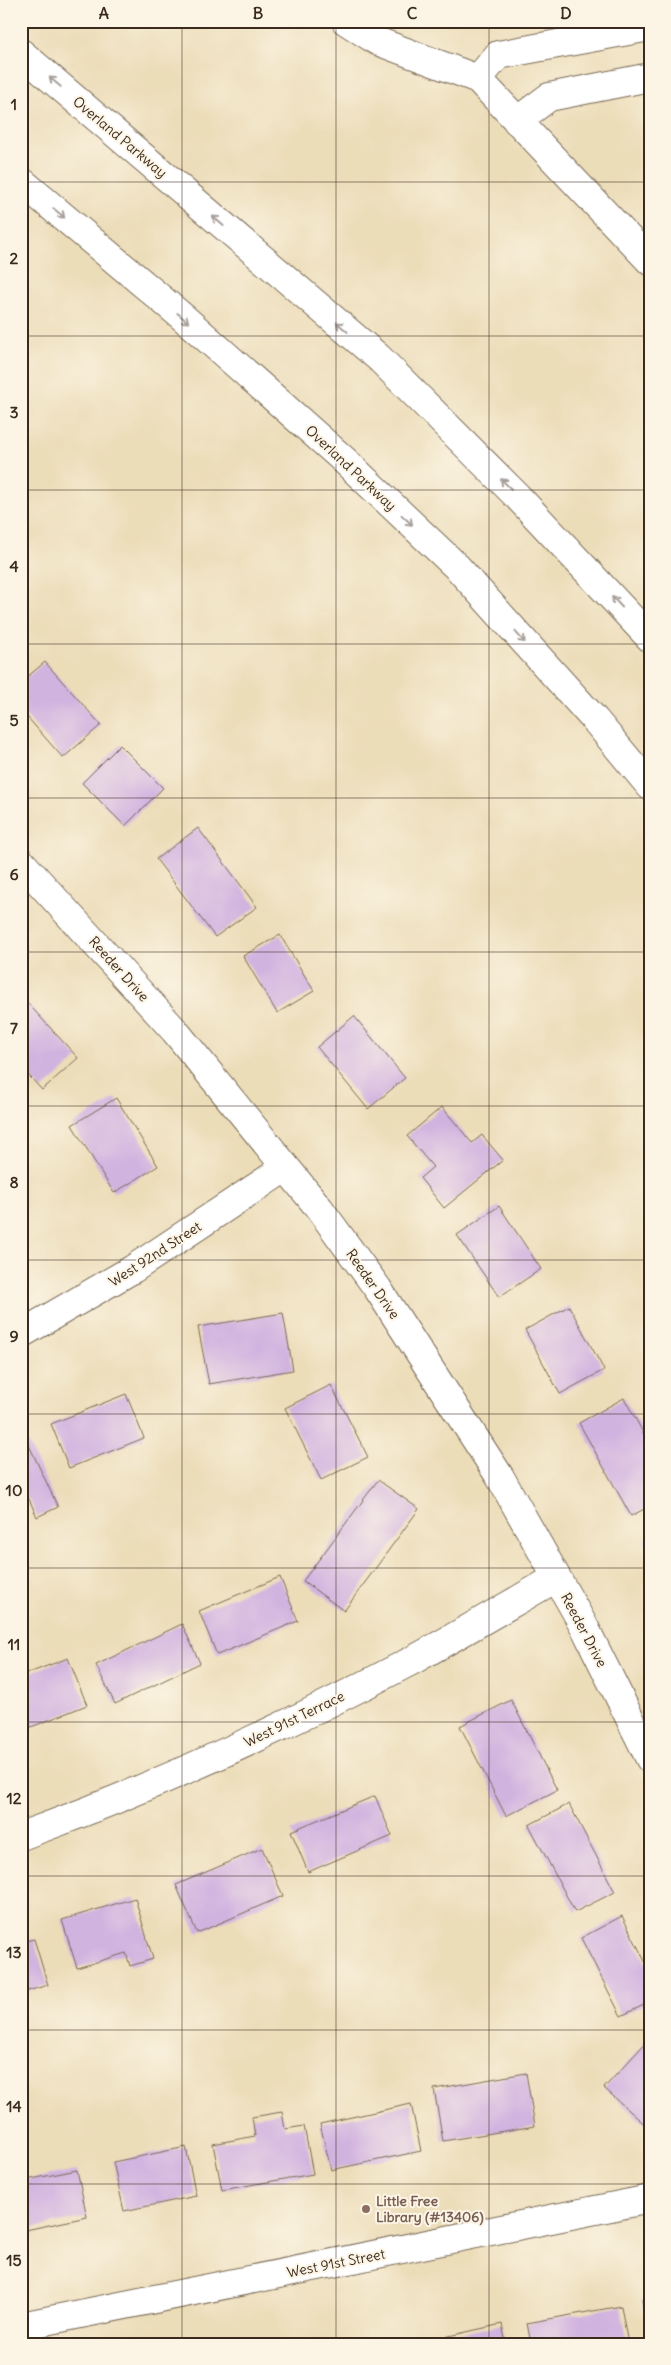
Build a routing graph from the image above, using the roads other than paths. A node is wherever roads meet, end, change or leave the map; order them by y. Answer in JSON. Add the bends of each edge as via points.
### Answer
{"nodes":[{"id":1,"x":346,"y":21,"type":"edge"},
{"id":2,"x":650,"y":27,"type":"edge"},
{"id":3,"x":21,"y":53,"type":"edge"},
{"id":4,"x":650,"y":77,"type":"edge"},
{"id":5,"x":478,"y":79,"type":"junction"},
{"id":6,"x":517,"y":121,"type":"junction"},
{"id":7,"x":21,"y":181,"type":"edge"},
{"id":8,"x":650,"y":261,"type":"edge"},
{"id":9,"x":650,"y":638,"type":"edge"},
{"id":10,"x":650,"y":786,"type":"edge"},
{"id":11,"x":21,"y":862,"type":"edge"},
{"id":12,"x":285,"y":1168,"type":"junction"},
{"id":13,"x":21,"y":1334,"type":"edge"},
{"id":14,"x":556,"y":1578,"type":"junction"},
{"id":15,"x":650,"y":1759,"type":"edge"},
{"id":16,"x":21,"y":1836,"type":"edge"},
{"id":17,"x":650,"y":2199,"type":"edge"},
{"id":18,"x":21,"y":2326,"type":"edge"}],
"edges":[{"from":1,"to":5,"type":"main road","via":[[377,41]]},
{"from":2,"to":5,"type":"main road","via":[[498,54]]},
{"from":9,"to":3,"type":"main road","name":"Overland Parkway","one_way":true,"via":[[517,496],[379,358]]},
{"from":4,"to":6,"type":"main road","via":[[549,98]]},
{"from":5,"to":6,"type":"main road"},
{"from":6,"to":8,"type":"main road"},
{"from":7,"to":10,"type":"main road","name":"Overland Parkway","one_way":true,"via":[[185,319],[344,460],[458,568]]},
{"from":11,"to":12,"type":"main road","name":"Reeder Drive","via":[[175,1031]]},
{"from":12,"to":13,"type":"main road","name":"West 92nd Street","via":[[133,1269]]},
{"from":12,"to":14,"type":"main road","name":"Reeder Drive","via":[[319,1208],[378,1289],[462,1416]]},
{"from":14,"to":15,"type":"main road","name":"Reeder Drive","via":[[584,1626]]},
{"from":14,"to":16,"type":"main road","name":"West 91st Terrace","via":[[416,1658],[280,1727],[99,1808]]},
{"from":17,"to":18,"type":"main road","name":"West 91st Street"}]}
